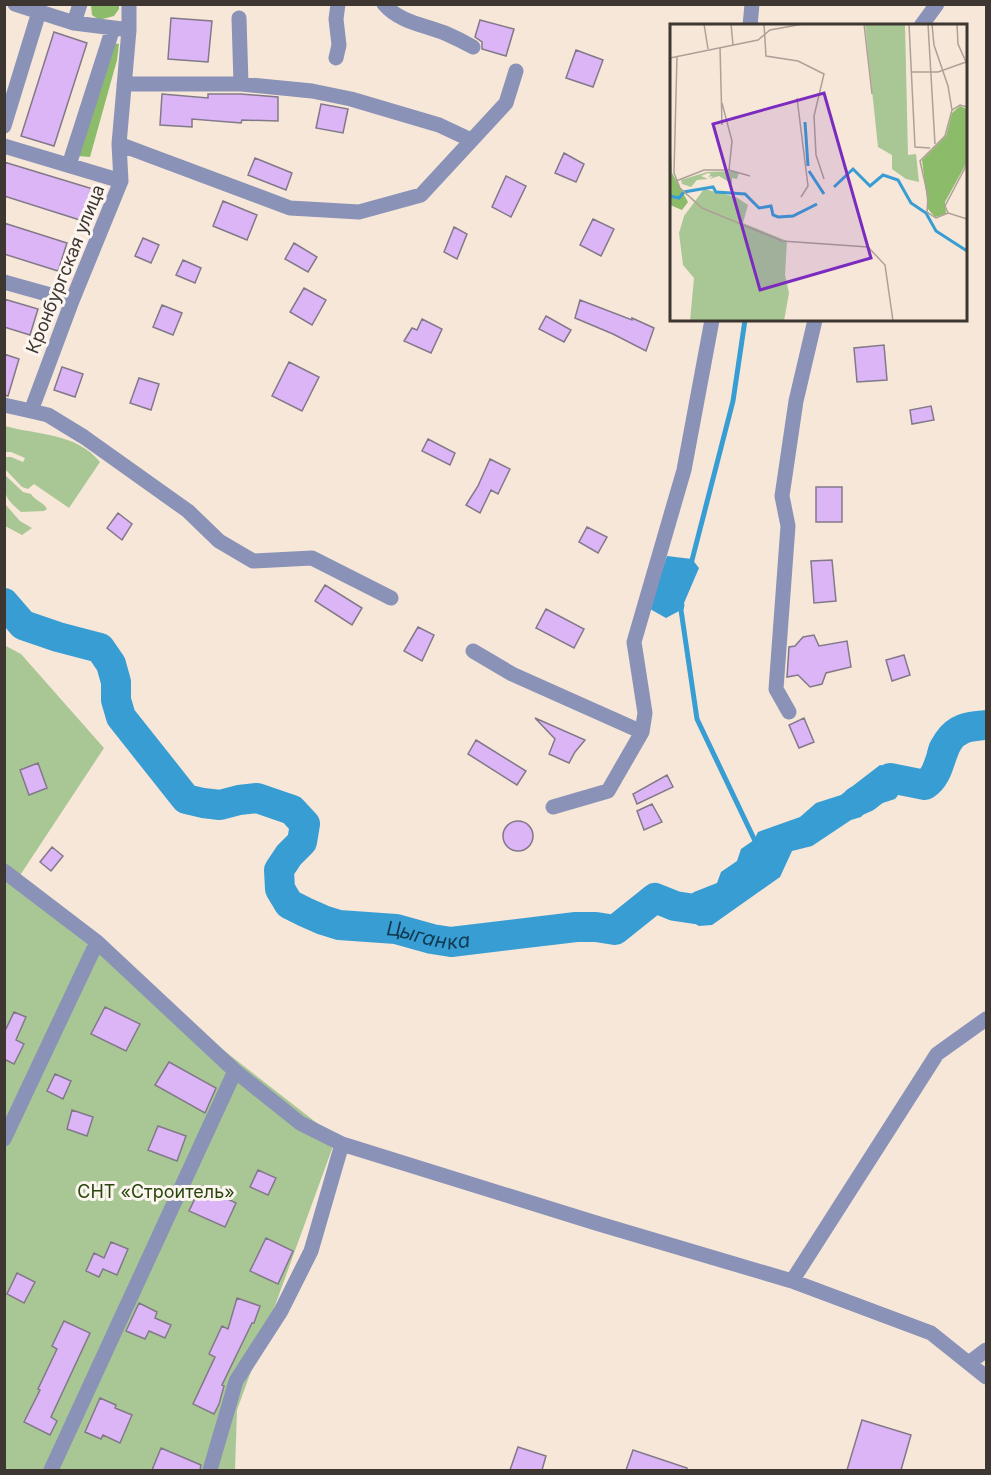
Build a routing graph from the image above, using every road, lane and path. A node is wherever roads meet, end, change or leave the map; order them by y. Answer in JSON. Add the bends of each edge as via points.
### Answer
{"nodes":[{"id":1,"x":15,"y":4,"type":"edge"},
{"id":2,"x":80,"y":4,"type":"edge"},
{"id":3,"x":129,"y":4,"type":"edge"},
{"id":4,"x":338,"y":4,"type":"edge"},
{"id":5,"x":384,"y":4,"type":"edge"},
{"id":6,"x":752,"y":4,"type":"edge"},
{"id":7,"x":937,"y":4,"type":"edge"},
{"id":8,"x":39,"y":12,"type":"junction"},
{"id":9,"x":239,"y":18,"type":"dead end"},
{"id":10,"x":74,"y":23,"type":"junction"},
{"id":11,"x":750,"y":24,"type":"edge"},
{"id":12,"x":922,"y":24,"type":"edge"},
{"id":13,"x":121,"y":28,"type":"junction"},
{"id":14,"x":473,"y":46,"type":"dead end"},
{"id":15,"x":336,"y":58,"type":"dead end"},
{"id":16,"x":516,"y":71,"type":"dead end"},
{"id":17,"x":124,"y":84,"type":"junction"},
{"id":18,"x":241,"y":84,"type":"junction"},
{"id":19,"x":4,"y":126,"type":"edge"},
{"id":20,"x":471,"y":141,"type":"junction"},
{"id":21,"x":119,"y":144,"type":"junction"},
{"id":22,"x":4,"y":146,"type":"edge"},
{"id":23,"x":69,"y":165,"type":"junction"},
{"id":24,"x":121,"y":181,"type":"junction"},
{"id":25,"x":4,"y":282,"type":"edge"},
{"id":26,"x":72,"y":301,"type":"junction"},
{"id":27,"x":712,"y":321,"type":"edge"},
{"id":28,"x":815,"y":321,"type":"edge"},
{"id":29,"x":4,"y":405,"type":"edge"},
{"id":30,"x":31,"y":411,"type":"junction"},
{"id":31,"x":391,"y":598,"type":"dead end"},
{"id":32,"x":473,"y":651,"type":"dead end"},
{"id":33,"x":789,"y":712,"type":"dead end"},
{"id":34,"x":642,"y":732,"type":"junction"},
{"id":35,"x":553,"y":807,"type":"dead end"},
{"id":36,"x":4,"y":871,"type":"edge"},
{"id":37,"x":97,"y":942,"type":"junction"},
{"id":38,"x":987,"y":1019,"type":"edge"},
{"id":39,"x":235,"y":1071,"type":"junction"},
{"id":40,"x":4,"y":1139,"type":"edge"},
{"id":41,"x":342,"y":1144,"type":"junction"},
{"id":42,"x":792,"y":1281,"type":"junction"},
{"id":43,"x":987,"y":1350,"type":"edge"},
{"id":44,"x":969,"y":1364,"type":"junction"},
{"id":45,"x":987,"y":1377,"type":"edge"},
{"id":46,"x":51,"y":1470,"type":"edge"},
{"id":47,"x":210,"y":1470,"type":"edge"}],
"edges":[{"from":1,"to":8,"type":"street"},
{"from":2,"to":10,"type":"street"},
{"from":3,"to":13,"type":"street","name":"Кронбургская улица"},
{"from":4,"to":15,"type":"street"},
{"from":5,"to":14,"type":"street","via":[[391,13]]},
{"from":6,"to":11,"type":"street"},
{"from":7,"to":12,"type":"street"},
{"from":8,"to":10,"type":"street"},
{"from":8,"to":19,"type":"street"},
{"from":9,"to":18,"type":"street"},
{"from":10,"to":13,"type":"street"},
{"from":13,"to":17,"type":"street","name":"Кронбургская улица"},
{"from":13,"to":23,"type":"street"},
{"from":16,"to":20,"type":"street","via":[[506,104]]},
{"from":17,"to":18,"type":"street"},
{"from":17,"to":21,"type":"street","name":"Кронбургская улица"},
{"from":18,"to":20,"type":"street","via":[[351,99],[439,125]]},
{"from":20,"to":21,"type":"street","via":[[421,195],[359,212],[290,208]]},
{"from":21,"to":24,"type":"street","name":"Кронбургская улица"},
{"from":22,"to":23,"type":"street"},
{"from":23,"to":24,"type":"street"},
{"from":24,"to":26,"type":"street","name":"Кронбургская улица"},
{"from":25,"to":26,"type":"street"},
{"from":26,"to":30,"type":"street","name":"Кронбургская улица"},
{"from":27,"to":34,"type":"street","via":[[684,470],[634,642],[645,713]]},
{"from":28,"to":33,"type":"street","via":[[796,401],[782,496],[788,526],[776,689]]},
{"from":29,"to":30,"type":"street"},
{"from":30,"to":31,"type":"street","via":[[84,437],[188,511],[219,541],[254,561],[312,558]]},
{"from":32,"to":34,"type":"street","via":[[512,674]]},
{"from":34,"to":35,"type":"street","via":[[608,791]]},
{"from":36,"to":37,"type":"street"},
{"from":37,"to":39,"type":"street"},
{"from":37,"to":40,"type":"street"},
{"from":38,"to":42,"type":"street","via":[[937,1054]]},
{"from":39,"to":41,"type":"street","via":[[300,1123]]},
{"from":39,"to":46,"type":"street"},
{"from":41,"to":42,"type":"street"},
{"from":41,"to":47,"type":"street","via":[[311,1251],[281,1311],[236,1381]]},
{"from":42,"to":44,"type":"street","via":[[931,1334]]},
{"from":43,"to":44,"type":"street"},
{"from":44,"to":45,"type":"street"}]}
